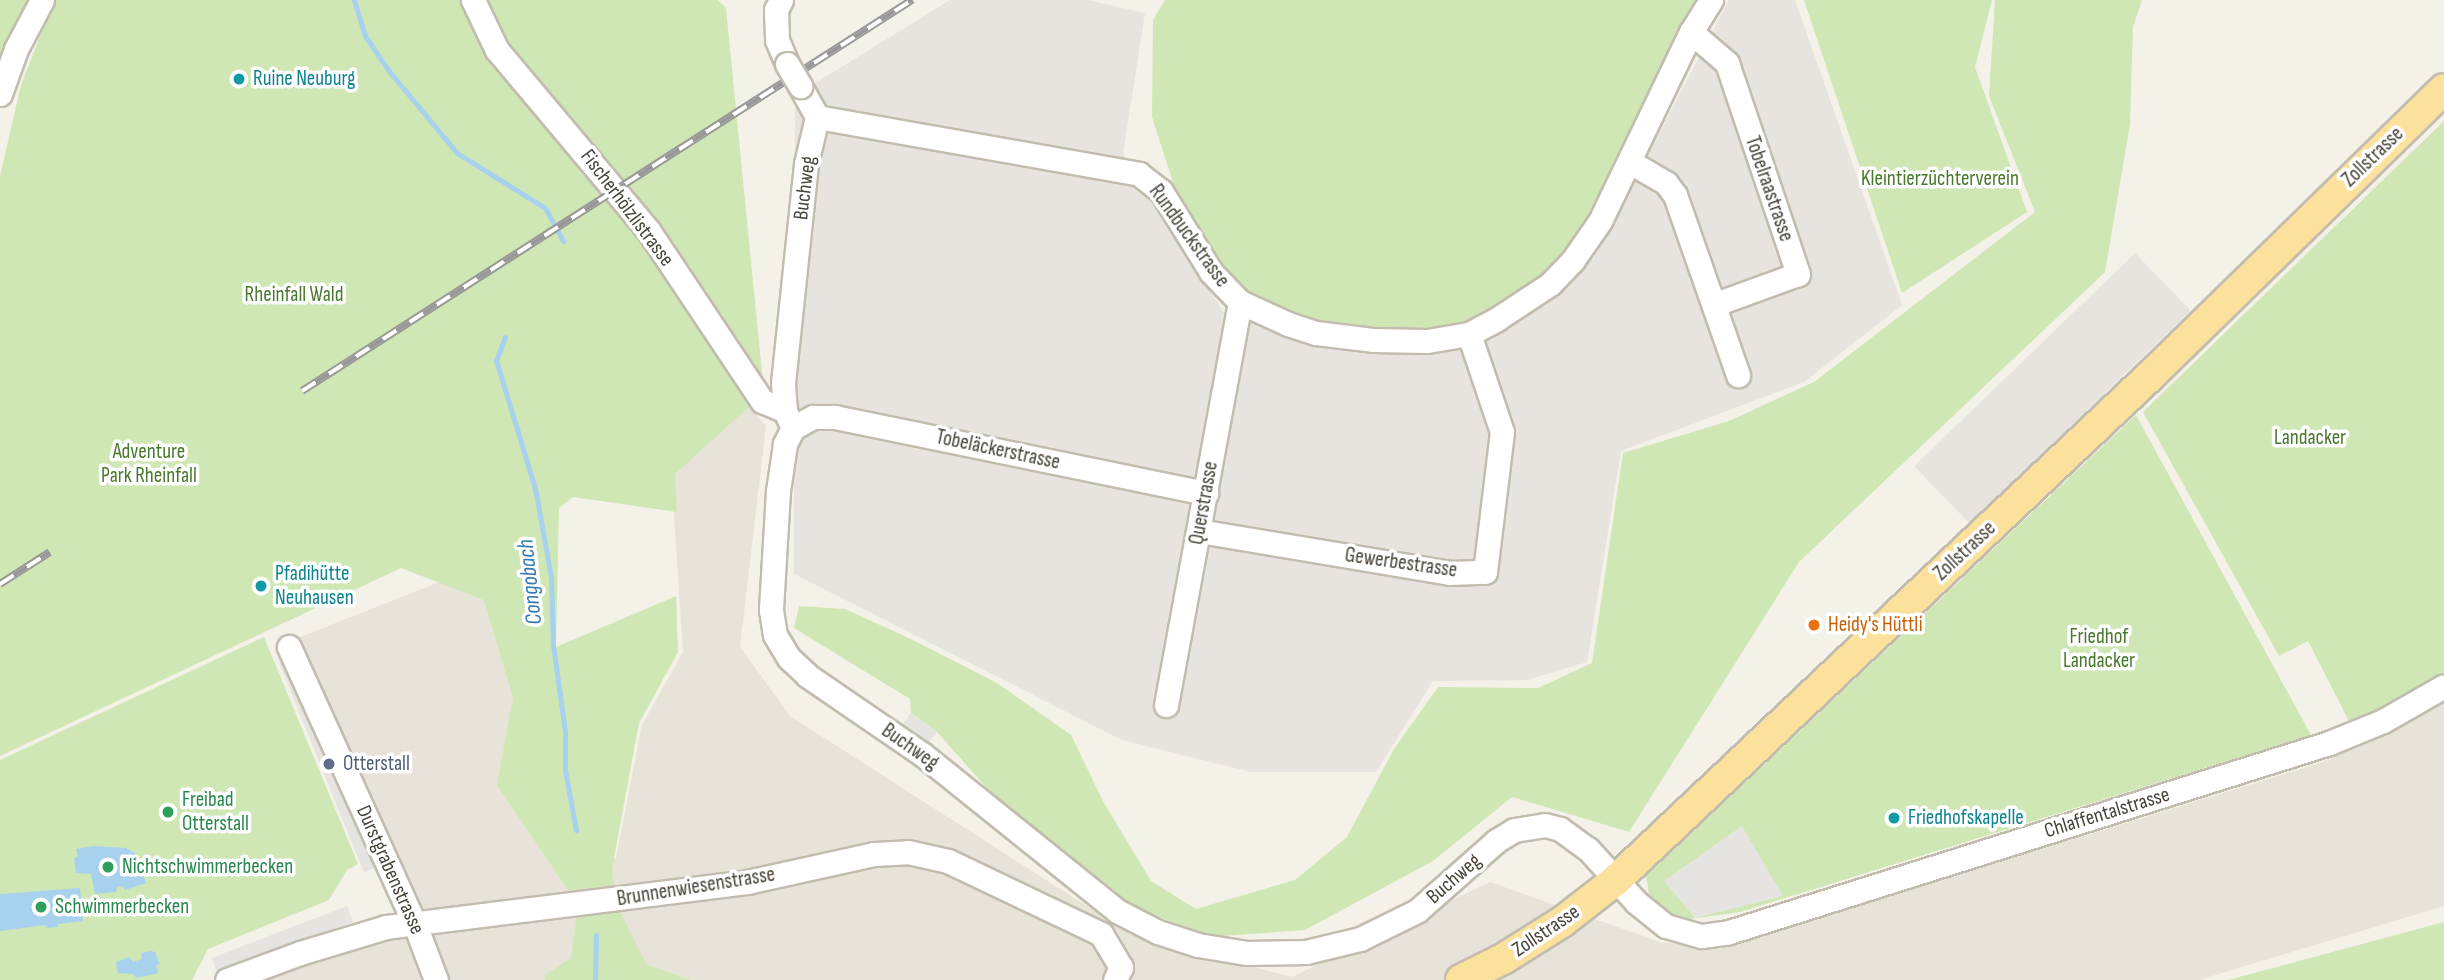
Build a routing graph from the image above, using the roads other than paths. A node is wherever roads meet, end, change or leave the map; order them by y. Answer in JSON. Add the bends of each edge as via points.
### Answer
{"nodes":[{"id":1,"x":42,"y":0,"type":"edge"},
{"id":2,"x":473,"y":0,"type":"edge"},
{"id":3,"x":781,"y":0,"type":"edge"},
{"id":4,"x":1711,"y":0,"type":"edge"},
{"id":5,"x":1691,"y":32,"type":"junction"},
{"id":6,"x":2444,"y":89,"type":"edge"},
{"id":7,"x":0,"y":94,"type":"edge"},
{"id":8,"x":817,"y":117,"type":"junction"},
{"id":9,"x":1630,"y":162,"type":"junction"},
{"id":10,"x":1240,"y":302,"type":"junction"},
{"id":11,"x":1713,"y":304,"type":"junction"},
{"id":12,"x":1469,"y":334,"type":"junction"},
{"id":13,"x":1738,"y":375,"type":"dead end"},
{"id":14,"x":789,"y":420,"type":"junction"},
{"id":15,"x":1206,"y":493,"type":"junction"},
{"id":16,"x":1199,"y":531,"type":"junction"},
{"id":17,"x":289,"y":647,"type":"dead end"},
{"id":18,"x":2444,"y":686,"type":"edge"},
{"id":19,"x":1166,"y":705,"type":"dead end"},
{"id":20,"x":1616,"y":880,"type":"junction"},
{"id":21,"x":414,"y":922,"type":"junction"},
{"id":22,"x":227,"y":980,"type":"edge"},
{"id":23,"x":436,"y":980,"type":"edge"},
{"id":24,"x":1115,"y":980,"type":"edge"},
{"id":25,"x":1461,"y":980,"type":"edge"}],
"edges":[{"from":1,"to":7,"type":"street","via":[[16,49]]},
{"from":2,"to":14,"type":"street","name":"Fischerhölzlistrasse","via":[[497,50],[648,230],[762,401]]},
{"from":3,"to":8,"type":"street","bridge":true,"via":[[776,10],[777,40]]},
{"from":4,"to":5,"type":"street","name":"Rundbuckstrasse"},
{"from":5,"to":9,"type":"street","name":"Rundbuckstrasse"},
{"from":5,"to":11,"type":"street","name":"Tobelraastrasse","via":[[1727,64],[1798,274]]},
{"from":6,"to":20,"type":"main road","name":"Zollstrasse","via":[[2149,377]]},
{"from":8,"to":10,"type":"street","name":"Rundbuckstrasse","via":[[1139,174],[1161,191],[1211,272]]},
{"from":8,"to":14,"type":"street","name":"Buchweg","via":[[806,164],[783,383]]},
{"from":9,"to":11,"type":"street","via":[[1666,183],[1675,195]]},
{"from":9,"to":12,"type":"street","name":"Rundbuckstrasse","via":[[1600,221],[1565,268],[1528,300]]},
{"from":10,"to":12,"type":"street","name":"Rundbuckstrasse","via":[[1316,333],[1402,342]]},
{"from":10,"to":15,"type":"street","name":"Querstrasse"},
{"from":11,"to":13,"type":"street"},
{"from":12,"to":16,"type":"street","name":"Gewerbestrasse","via":[[1503,432],[1485,572],[1449,573]]},
{"from":14,"to":15,"type":"street","name":"Tobeläckerstrasse","via":[[835,417]]},
{"from":14,"to":20,"type":"street","name":"Buchweg","via":[[778,491],[771,610],[775,635],[789,658],[834,695],[922,754],[1117,911],[1198,945],[1247,953],[1306,953],[1360,939],[1417,911],[1496,841],[1530,825],[1545,825],[1572,836]]},
{"from":15,"to":16,"type":"street","name":"Querstrasse"},
{"from":16,"to":19,"type":"street","name":"Querstrasse"},
{"from":17,"to":21,"type":"street","name":"Durstgrabenstrasse"},
{"from":18,"to":20,"type":"street","name":"Chlaffentalstrasse","via":[[2383,721],[2329,743],[1729,932],[1702,936],[1666,926]]},
{"from":20,"to":25,"type":"main road","name":"Zollstrasse","via":[[1562,922]]},
{"from":21,"to":22,"type":"street","name":"Brunnenwiesenstrasse","via":[[300,953]]},
{"from":21,"to":23,"type":"street","name":"Durstgrabenstrasse"},
{"from":21,"to":24,"type":"street","name":"Brunnenwiesenstrasse","via":[[747,882],[908,852],[948,861],[1101,934],[1121,967]]}]}
